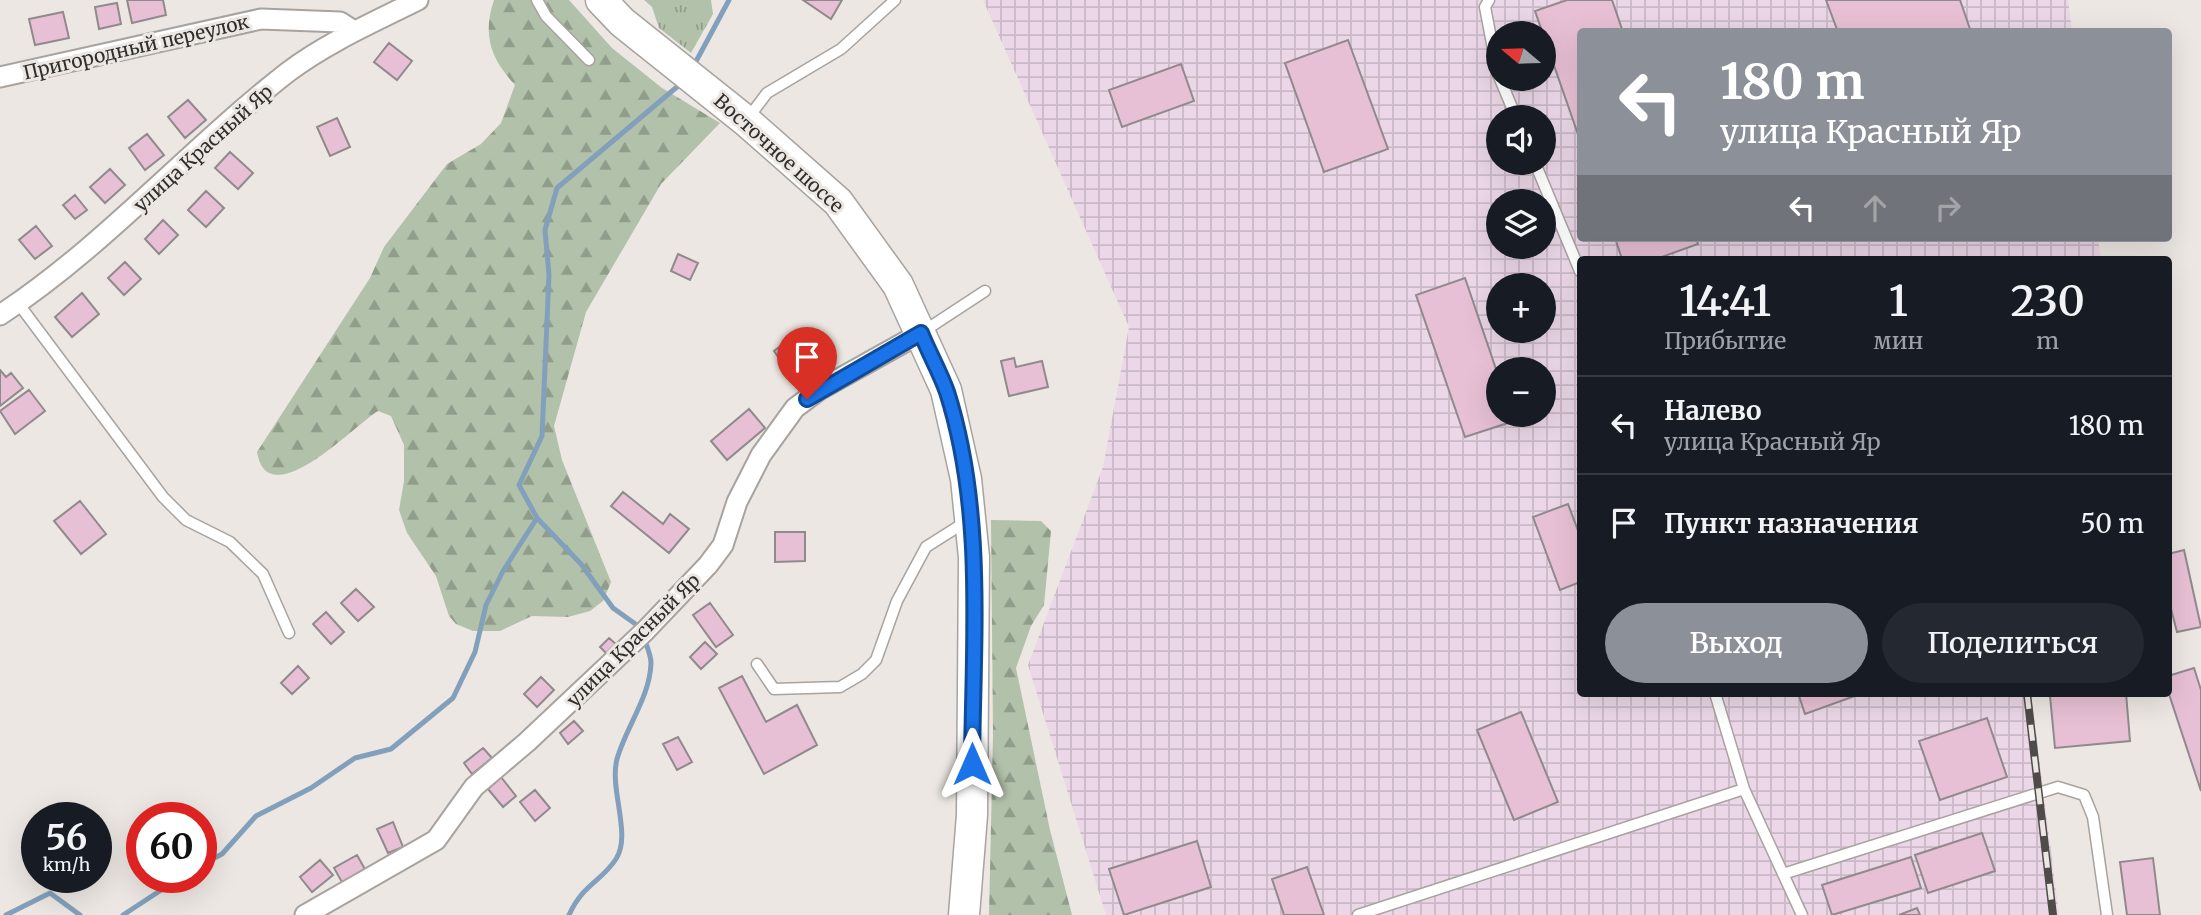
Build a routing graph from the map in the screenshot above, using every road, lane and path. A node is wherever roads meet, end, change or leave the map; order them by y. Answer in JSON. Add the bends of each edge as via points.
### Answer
{"nodes":[{"id":1,"x":418,"y":0,"type":"edge"},
{"id":2,"x":537,"y":0,"type":"edge"},
{"id":3,"x":601,"y":0,"type":"edge"},
{"id":4,"x":895,"y":0,"type":"edge"},
{"id":5,"x":1489,"y":0,"type":"edge"},
{"id":6,"x":1488,"y":21,"type":"edge"},
{"id":7,"x":354,"y":31,"type":"junction"},
{"id":8,"x":589,"y":60,"type":"dead end"},
{"id":9,"x":0,"y":77,"type":"edge"},
{"id":10,"x":746,"y":121,"type":"junction"},
{"id":11,"x":1540,"y":175,"type":"edge"},
{"id":12,"x":1577,"y":264,"type":"edge"},
{"id":13,"x":985,"y":291,"type":"dead end"},
{"id":14,"x":18,"y":303,"type":"junction"},
{"id":15,"x":0,"y":315,"type":"edge"},
{"id":16,"x":921,"y":333,"type":"junction"},
{"id":17,"x":970,"y":519,"type":"junction"},
{"id":18,"x":289,"y":633,"type":"dead end"},
{"id":19,"x":757,"y":664,"type":"dead end"},
{"id":20,"x":1716,"y":697,"type":"edge"},
{"id":21,"x":1744,"y":789,"type":"junction"},
{"id":22,"x":1783,"y":874,"type":"junction"},
{"id":23,"x":305,"y":915,"type":"edge"},
{"id":24,"x":964,"y":915,"type":"edge"},
{"id":25,"x":1358,"y":915,"type":"edge"},
{"id":26,"x":1802,"y":915,"type":"edge"},
{"id":27,"x":2107,"y":915,"type":"edge"}],
"edges":[{"from":1,"to":7,"type":"street","name":"улица Красный Яр"},
{"from":2,"to":8,"type":"lane"},
{"from":3,"to":10,"type":"main road","name":"Восточное шоссе"},
{"from":4,"to":10,"type":"lane","via":[[841,49],[767,93]]},
{"from":5,"to":6,"type":"lane"},
{"from":7,"to":9,"type":"street","name":"Пригородный переулок","via":[[340,22],[261,19]]},
{"from":7,"to":14,"type":"street","name":"улица Красный Яр","via":[[291,70],[250,103],[134,209]]},
{"from":10,"to":16,"type":"main road","name":"Восточное шоссе","via":[[846,211],[898,285]]},
{"from":11,"to":12,"type":"lane"},
{"from":13,"to":16,"type":"lane"},
{"from":14,"to":15,"type":"street","name":"улица Красный Яр"},
{"from":14,"to":18,"type":"lane","via":[[163,498],[186,520],[229,542],[263,574]]},
{"from":16,"to":17,"type":"main road","name":"Восточное шоссе","via":[[950,403]]},
{"from":16,"to":23,"type":"street","name":"улица Красный Яр","via":[[818,390],[795,408],[761,456],[737,502],[723,545],[708,565],[527,743],[474,787],[436,840]]},
{"from":17,"to":19,"type":"lane","via":[[926,547],[897,601],[876,660],[862,674],[839,687],[774,689]]},
{"from":17,"to":24,"type":"main road","name":"Восточное шоссе","via":[[974,558],[972,815]]},
{"from":20,"to":21,"type":"lane"},
{"from":21,"to":22,"type":"lane"},
{"from":21,"to":25,"type":"lane"},
{"from":22,"to":26,"type":"lane"},
{"from":22,"to":27,"type":"lane","via":[[2059,787],[2084,795],[2094,817]]}]}
